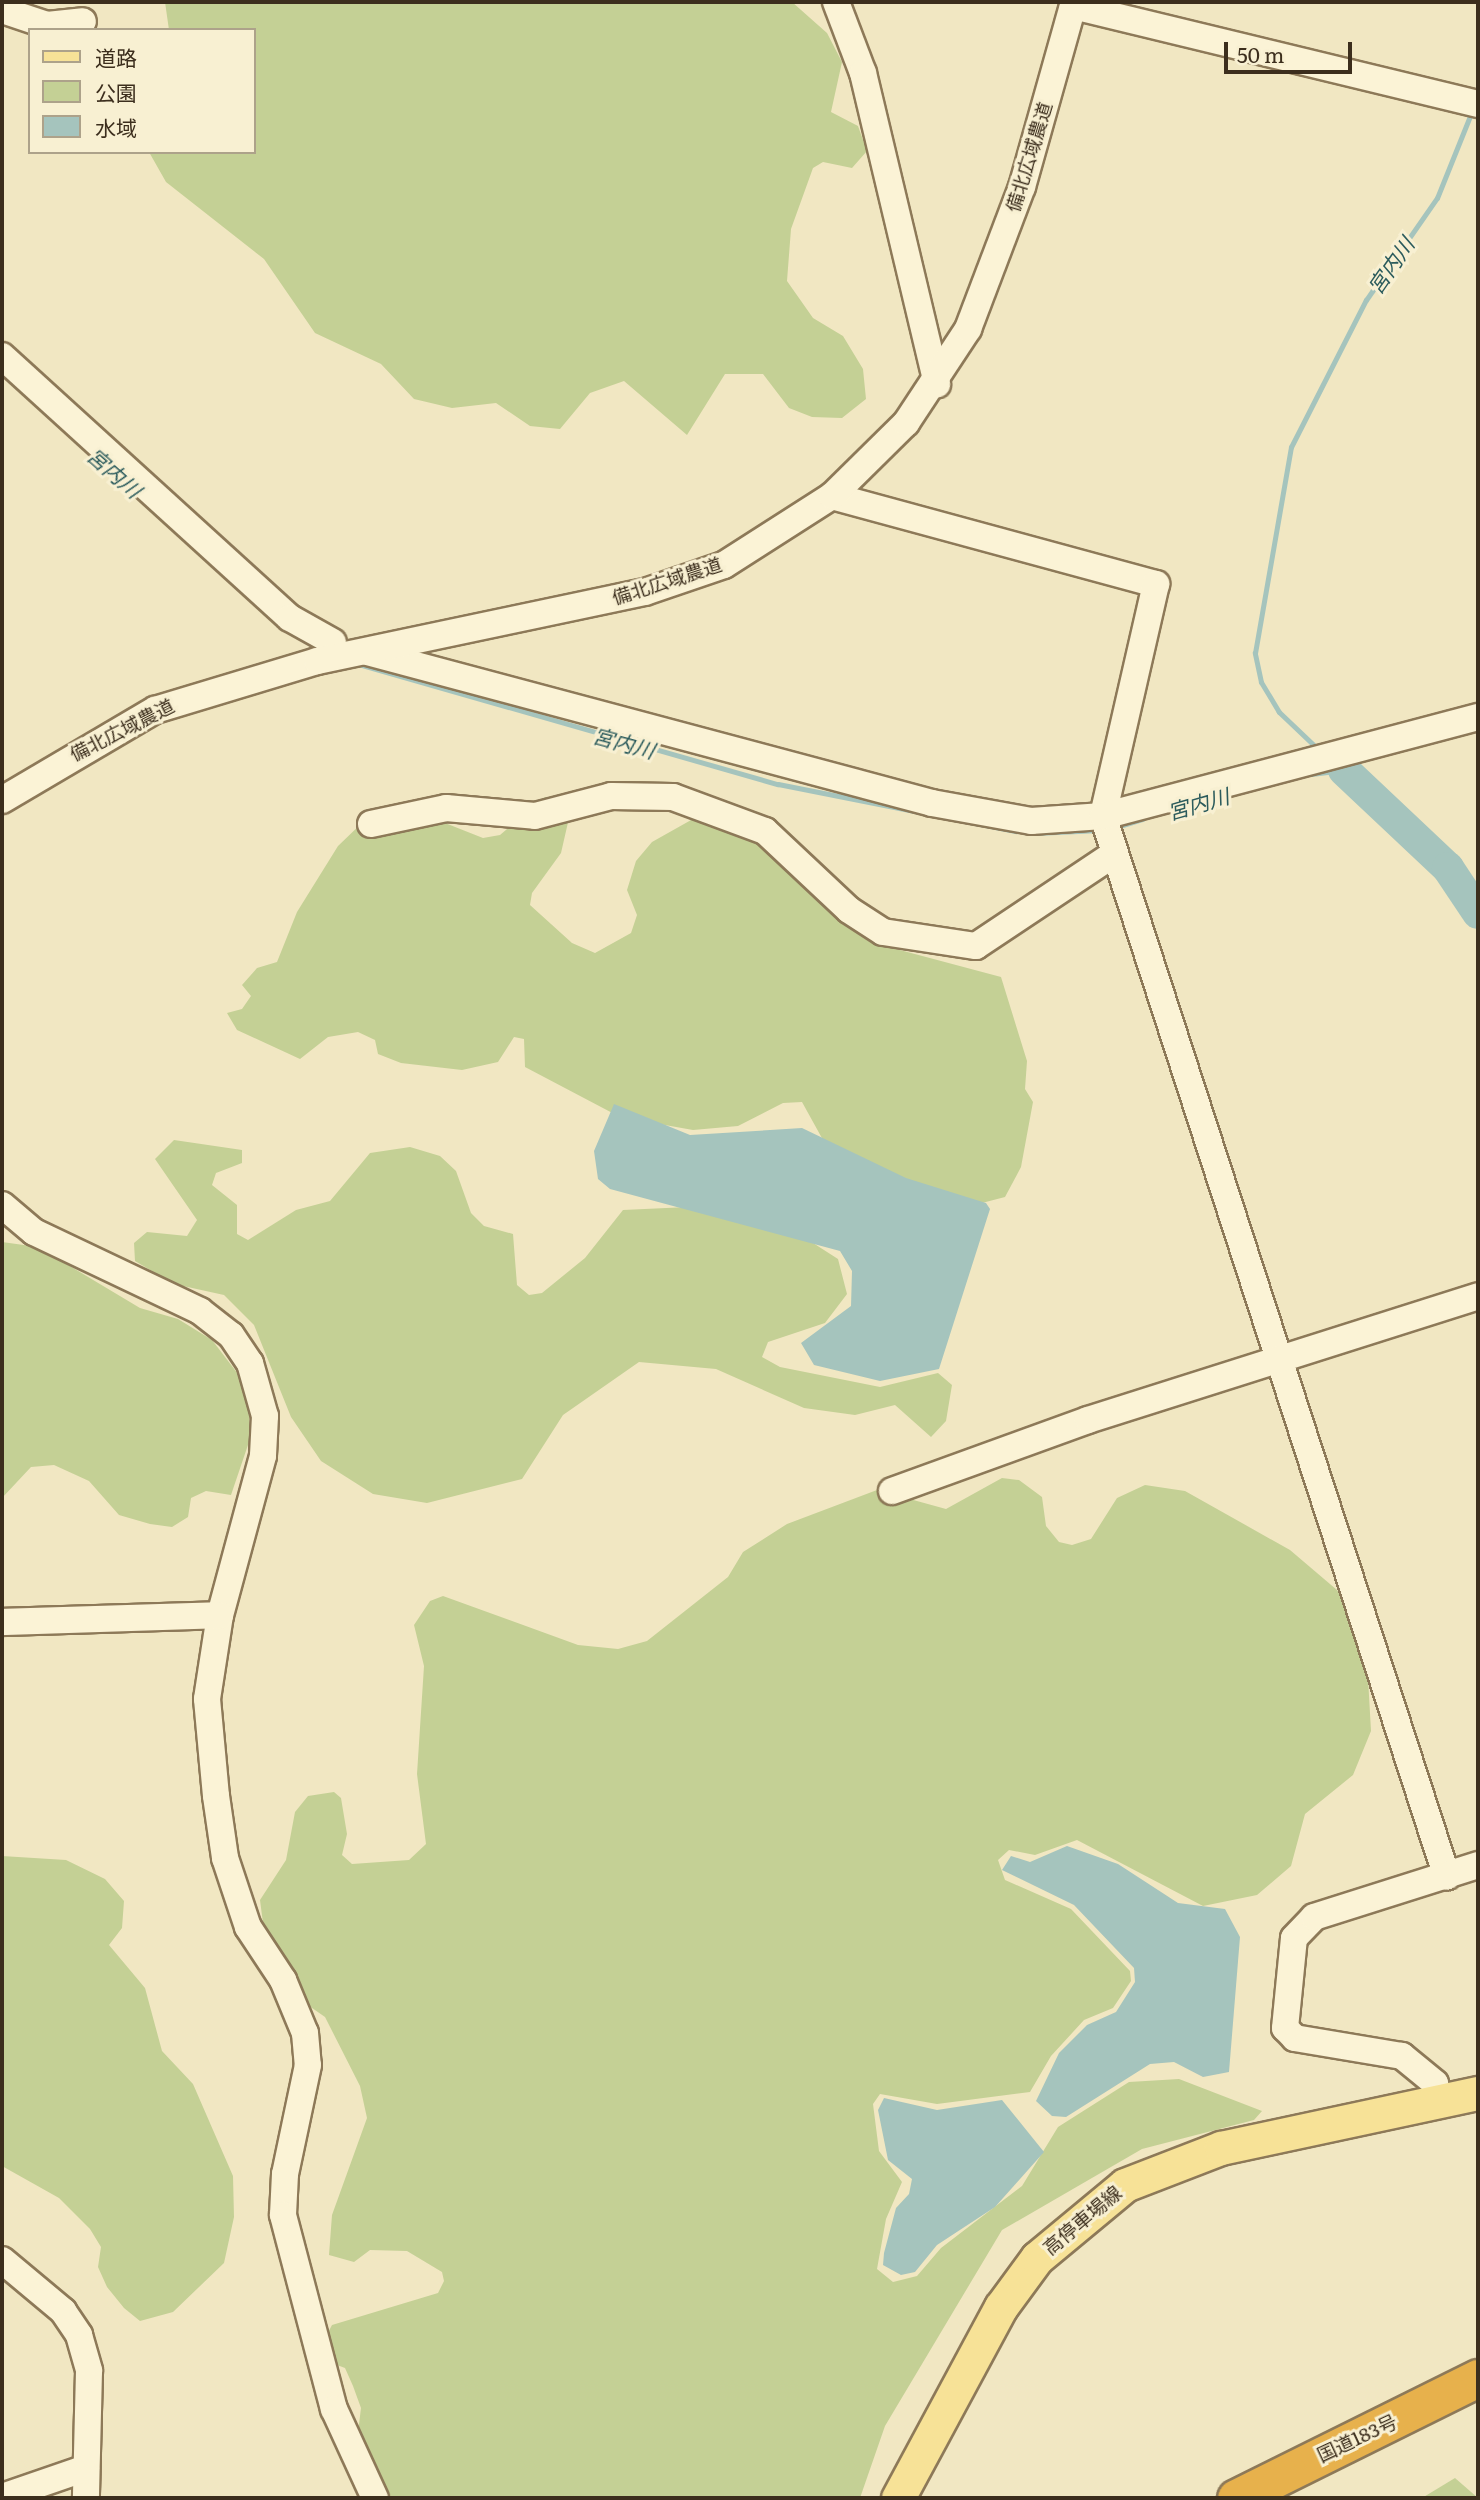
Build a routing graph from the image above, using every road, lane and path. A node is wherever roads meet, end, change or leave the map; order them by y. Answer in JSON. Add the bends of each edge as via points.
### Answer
{"nodes":[{"id":1,"x":836,"y":2,"type":"edge"},
{"id":2,"x":1073,"y":4,"type":"edge"},
{"id":3,"x":2,"y":10,"type":"edge"},
{"id":4,"x":83,"y":21,"type":"dead end"},
{"id":5,"x":1478,"y":104,"type":"edge"},
{"id":6,"x":2,"y":356,"type":"edge"},
{"id":7,"x":937,"y":384,"type":"junction"},
{"id":8,"x":832,"y":496,"type":"junction"},
{"id":9,"x":342,"y":652,"type":"junction"},
{"id":10,"x":1478,"y":717,"type":"edge"},
{"id":11,"x":2,"y":800,"type":"edge"},
{"id":12,"x":1103,"y":816,"type":"junction"},
{"id":13,"x":371,"y":824,"type":"dead end"},
{"id":14,"x":1114,"y":854,"type":"junction"},
{"id":15,"x":2,"y":1205,"type":"edge"},
{"id":16,"x":1478,"y":1296,"type":"edge"},
{"id":17,"x":1279,"y":1359,"type":"junction"},
{"id":18,"x":892,"y":1491,"type":"dead end"},
{"id":19,"x":220,"y":1615,"type":"junction"},
{"id":20,"x":2,"y":1622,"type":"edge"},
{"id":21,"x":1478,"y":1866,"type":"edge"},
{"id":22,"x":1447,"y":1877,"type":"junction"},
{"id":23,"x":1478,"y":2093,"type":"edge"},
{"id":24,"x":1439,"y":2101,"type":"junction"},
{"id":25,"x":2,"y":2260,"type":"edge"},
{"id":26,"x":1478,"y":2378,"type":"edge"},
{"id":27,"x":86,"y":2468,"type":"junction"},
{"id":28,"x":2,"y":2497,"type":"edge"},
{"id":29,"x":86,"y":2498,"type":"edge"},
{"id":30,"x":375,"y":2498,"type":"edge"},
{"id":31,"x":898,"y":2498,"type":"edge"},
{"id":32,"x":1236,"y":2498,"type":"edge"}],
"edges":[{"from":1,"to":7,"type":"street","via":[[863,74]]},
{"from":2,"to":5,"type":"street"},
{"from":2,"to":7,"type":"street","name":"備北広域農道","via":[[991,276]]},
{"from":3,"to":4,"type":"street","via":[[47,25]]},
{"from":6,"to":9,"type":"street","via":[[290,618]]},
{"from":7,"to":8,"type":"street","name":"備北広域農道","via":[[878,454]]},
{"from":8,"to":9,"type":"street","name":"備北広域農道","via":[[724,565],[645,592]]},
{"from":8,"to":12,"type":"street","via":[[1156,584]]},
{"from":9,"to":11,"type":"street","name":"備北広域農道","via":[[155,710]]},
{"from":9,"to":12,"type":"street","via":[[933,803],[1031,821]]},
{"from":10,"to":12,"type":"street"},
{"from":12,"to":14,"type":"street"},
{"from":13,"to":14,"type":"street","via":[[446,808],[534,816],[611,796],[673,797],[765,831],[849,910],[883,932],[976,946]]},
{"from":14,"to":17,"type":"street"},
{"from":15,"to":19,"type":"street","via":[[34,1232],[200,1311],[231,1335],[250,1363],[265,1416],[263,1456]]},
{"from":16,"to":17,"type":"street"},
{"from":17,"to":18,"type":"street"},
{"from":17,"to":22,"type":"street"},
{"from":19,"to":20,"type":"street"},
{"from":19,"to":30,"type":"street","via":[[207,1699],[225,1858],[248,1927],[283,1980],[306,2033],[308,2065],[285,2174],[289,2255],[334,2409]]},
{"from":21,"to":22,"type":"street"},
{"from":22,"to":24,"type":"street","via":[[1314,1917],[1294,1938],[1282,2013],[1295,2038],[1402,2056],[1435,2083]]},
{"from":23,"to":24,"type":"main road","name":"高停車場線"},
{"from":24,"to":31,"type":"main road","name":"高停車場線","via":[[1197,2155],[1125,2185],[1088,2211],[1037,2258],[1001,2307]]},
{"from":25,"to":27,"type":"street","via":[[63,2311],[79,2335],[89,2371]]},
{"from":26,"to":32,"type":"highway","name":"国道183号"},
{"from":27,"to":28,"type":"street"},
{"from":27,"to":29,"type":"street"}]}
